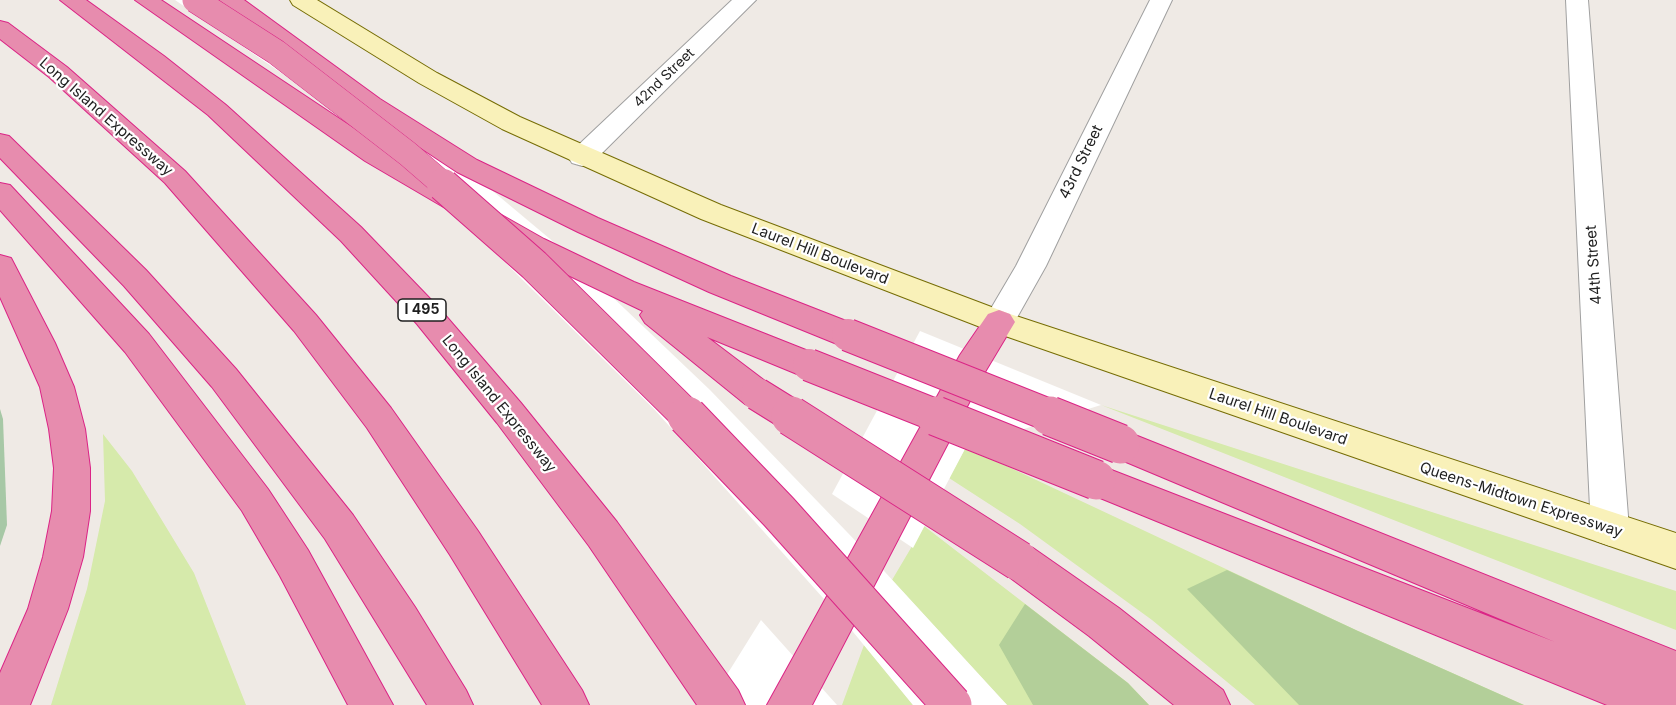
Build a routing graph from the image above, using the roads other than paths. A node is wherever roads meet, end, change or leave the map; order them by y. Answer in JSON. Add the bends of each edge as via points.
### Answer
{"nodes":[{"id":1,"x":71,"y":0,"type":"edge"},
{"id":2,"x":146,"y":0,"type":"edge"},
{"id":3,"x":195,"y":0,"type":"edge"},
{"id":4,"x":230,"y":0,"type":"edge"},
{"id":5,"x":745,"y":0,"type":"edge"},
{"id":6,"x":1577,"y":0,"type":"edge"},
{"id":7,"x":313,"y":2,"type":"edge"},
{"id":8,"x":1162,"y":2,"type":"edge"},
{"id":9,"x":0,"y":28,"type":"edge"},
{"id":10,"x":0,"y":142,"type":"edge"},
{"id":11,"x":582,"y":157,"type":"junction"},
{"id":12,"x":0,"y":192,"type":"edge"},
{"id":13,"x":0,"y":266,"type":"edge"},
{"id":14,"x":623,"y":290,"type":"junction"},
{"id":15,"x":999,"y":322,"type":"junction"},
{"id":16,"x":1367,"y":448,"type":"joint"},
{"id":17,"x":1610,"y":529,"type":"junction"},
{"id":18,"x":1676,"y":551,"type":"edge"},
{"id":19,"x":1676,"y":672,"type":"edge"},
{"id":20,"x":715,"y":694,"type":"edge"},
{"id":21,"x":8,"y":705,"type":"edge"},
{"id":22,"x":371,"y":705,"type":"edge"},
{"id":23,"x":451,"y":705,"type":"edge"},
{"id":24,"x":567,"y":705,"type":"edge"},
{"id":25,"x":789,"y":705,"type":"edge"},
{"id":26,"x":952,"y":705,"type":"edge"},
{"id":27,"x":1208,"y":705,"type":"edge"},
{"id":28,"x":1660,"y":705,"type":"edge"}],
"edges":[{"from":1,"to":20,"type":"highway","name":"Long Island Expressway","number":"I 495","via":[[217,110],[351,234],[405,291],[510,413],[603,534]]},
{"from":2,"to":14,"type":"highway","via":[[375,155],[533,246]]},
{"from":3,"to":26,"type":"highway","bridge":true,"via":[[276,52],[342,102],[408,154],[534,265],[771,504]]},
{"from":4,"to":19,"type":"highway","bridge":true,"via":[[371,104],[468,166],[588,225],[720,284]]},
{"from":5,"to":11,"type":"street","name":"42nd Street"},
{"from":6,"to":17,"type":"street","name":"44th Street"},
{"from":7,"to":11,"type":"main road","name":"Laurel Hill Boulevard","via":[[459,96]]},
{"from":8,"to":15,"type":"street","name":"43rd Street"},
{"from":9,"to":24,"type":"highway","name":"Long Island Expressway","via":[[58,72],[176,177],[305,323],[379,418]]},
{"from":10,"to":23,"type":"highway","via":[[135,278],[224,378],[339,527]]},
{"from":11,"to":15,"type":"main road","name":"Laurel Hill Boulevard","via":[[732,220]]},
{"from":12,"to":22,"type":"highway","via":[[137,343],[255,500]]},
{"from":13,"to":21,"type":"highway","via":[[57,387],[72,468],[71,511],[63,557],[48,609]]},
{"from":14,"to":27,"type":"highway","bridge":true,"via":[[757,394],[1019,561]]},
{"from":14,"to":28,"type":"highway","bridge":true},
{"from":15,"to":16,"type":"main road","name":"Laurel Hill Boulevard"},
{"from":15,"to":25,"type":"highway","via":[[972,364]]},
{"from":16,"to":17,"type":"main road","name":"Queens-Midtown Expressway"},
{"from":17,"to":18,"type":"main road","name":"Queens-Midtown Expressway"}]}
